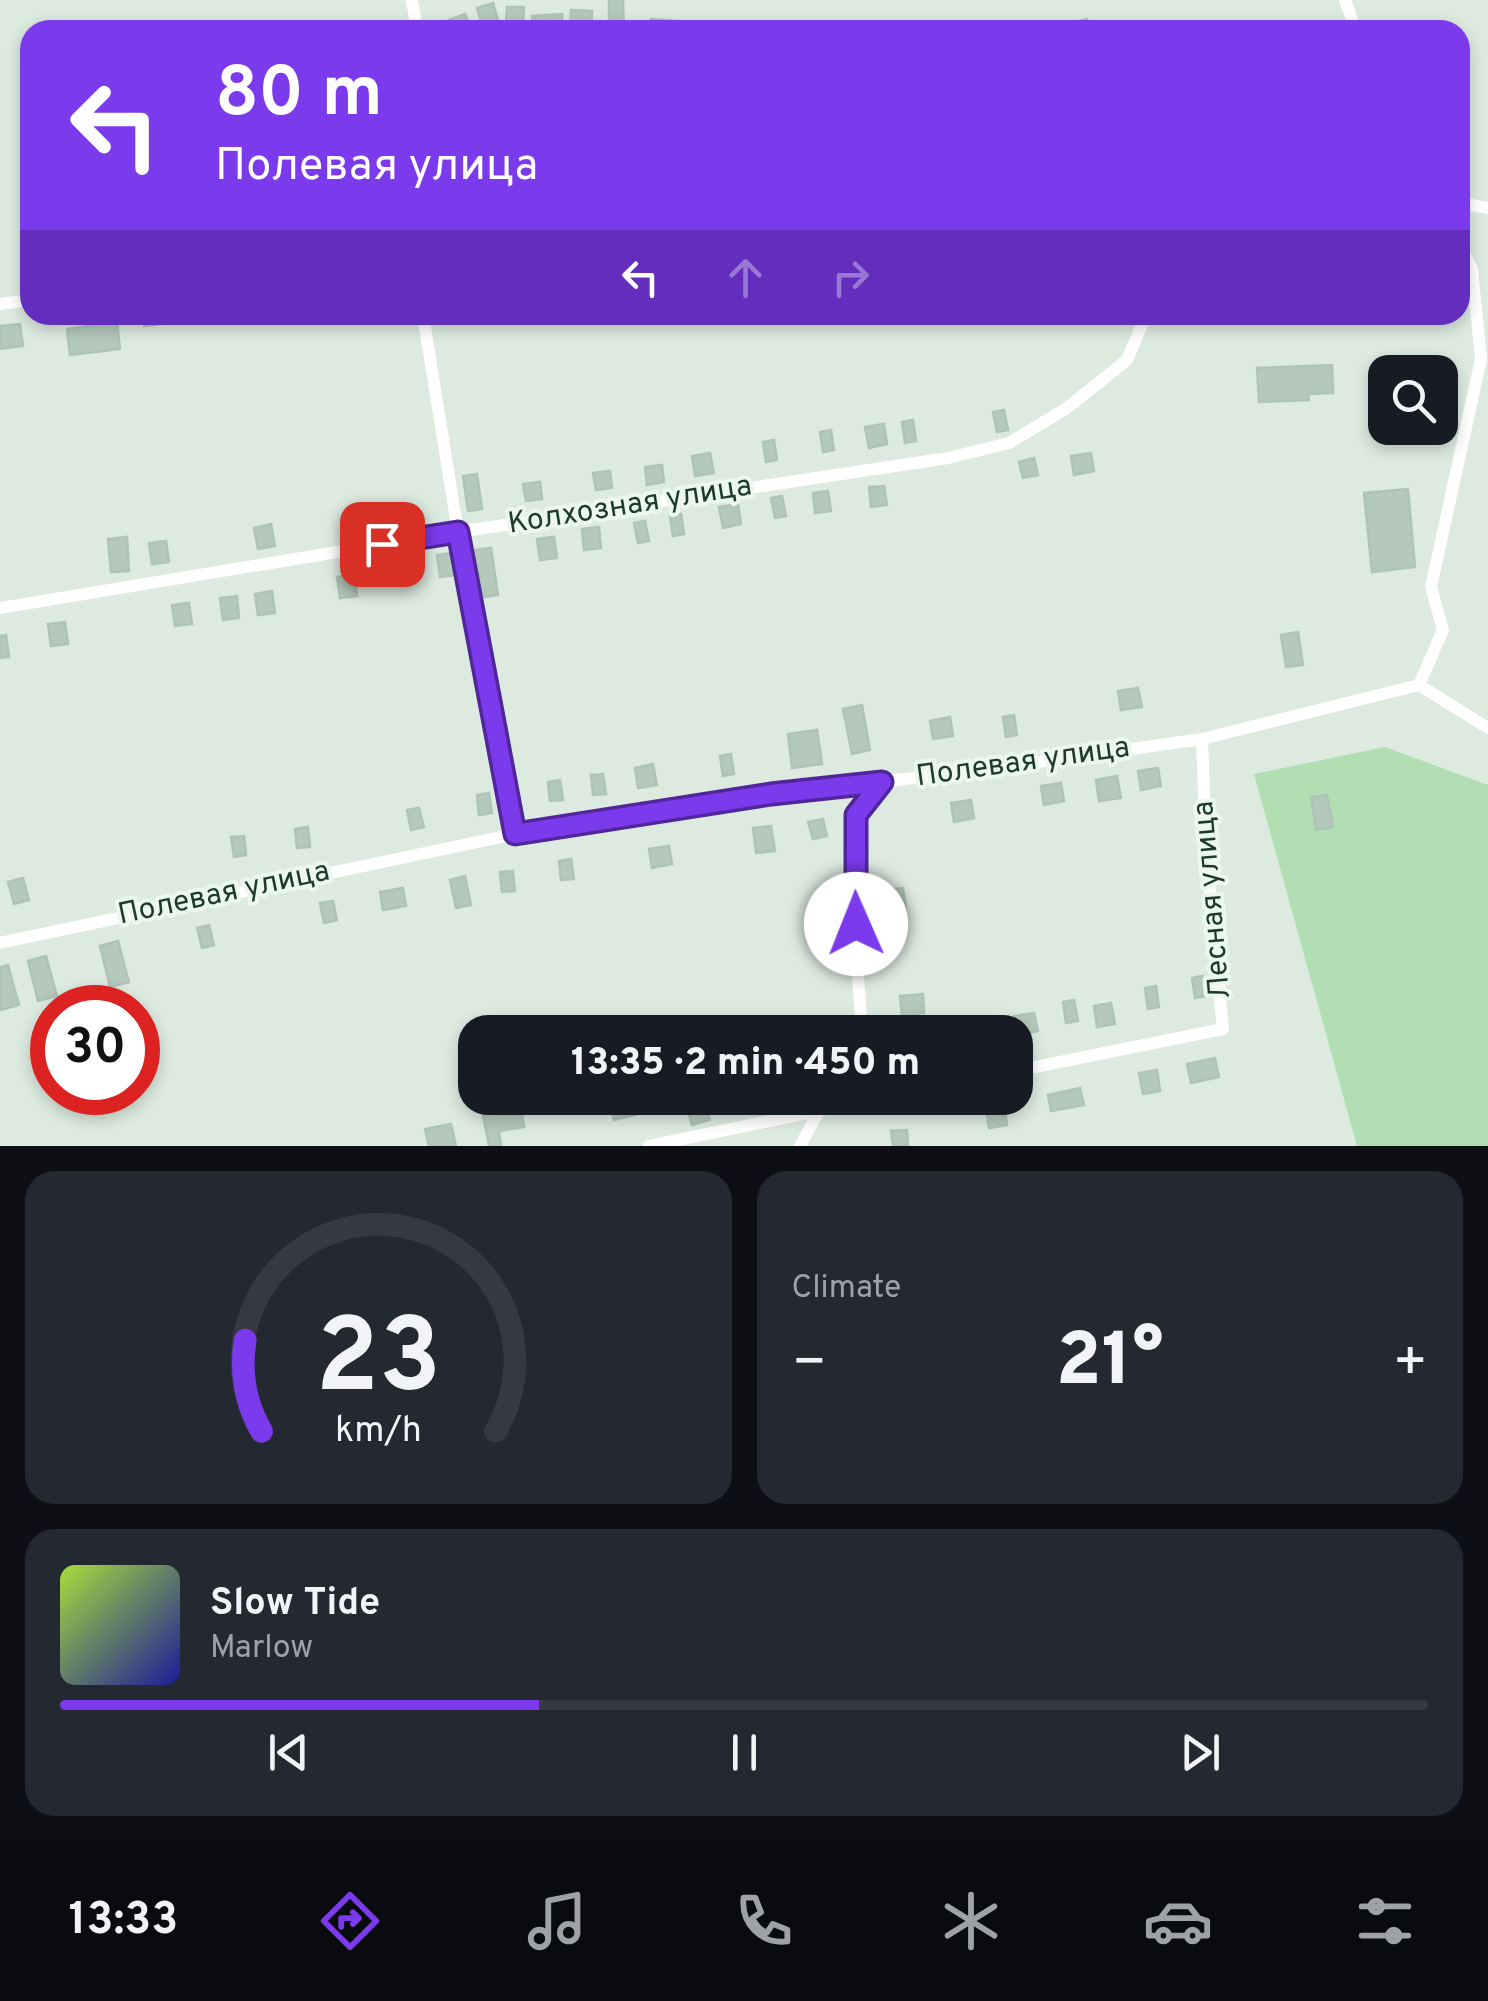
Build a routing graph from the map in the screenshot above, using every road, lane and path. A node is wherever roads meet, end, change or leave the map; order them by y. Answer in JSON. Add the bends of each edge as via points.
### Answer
{"nodes":[{"id":1,"x":1470,"y":265,"type":"edge"},
{"id":2,"x":425,"y":325,"type":"edge"},
{"id":3,"x":1142,"y":325,"type":"edge"},
{"id":4,"x":458,"y":532,"type":"junction"},
{"id":5,"x":0,"y":608,"type":"edge"},
{"id":6,"x":1418,"y":685,"type":"junction"},
{"id":7,"x":1488,"y":728,"type":"edge"},
{"id":8,"x":1202,"y":739,"type":"junction"},
{"id":9,"x":882,"y":782,"type":"junction"},
{"id":10,"x":515,"y":834,"type":"junction"},
{"id":11,"x":0,"y":943,"type":"edge"},
{"id":12,"x":861,"y":1015,"type":"edge"},
{"id":13,"x":1033,"y":1066,"type":"edge"},
{"id":14,"x":777,"y":1115,"type":"edge"},
{"id":15,"x":816,"y":1115,"type":"edge"},
{"id":16,"x":649,"y":1146,"type":"edge"},
{"id":17,"x":800,"y":1146,"type":"edge"}],
"edges":[{"from":1,"to":6,"type":"street","via":[[1482,359],[1431,587],[1443,630]]},
{"from":2,"to":4,"type":"street"},
{"from":3,"to":4,"type":"street","name":"Колхозная улица","via":[[1128,360],[1009,443],[948,458]]},
{"from":4,"to":5,"type":"street","name":"Колхозная улица"},
{"from":4,"to":10,"type":"street"},
{"from":6,"to":7,"type":"street"},
{"from":6,"to":8,"type":"street","name":"Полевая улица"},
{"from":8,"to":9,"type":"street","name":"Полевая улица"},
{"from":8,"to":13,"type":"street","name":"Лесная улица","via":[[1222,1029]]},
{"from":9,"to":10,"type":"street","name":"Полевая улица"},
{"from":9,"to":12,"type":"street","via":[[856,815]]},
{"from":10,"to":11,"type":"street","name":"Полевая улица"},
{"from":14,"to":16,"type":"street"},
{"from":15,"to":17,"type":"street"}]}
